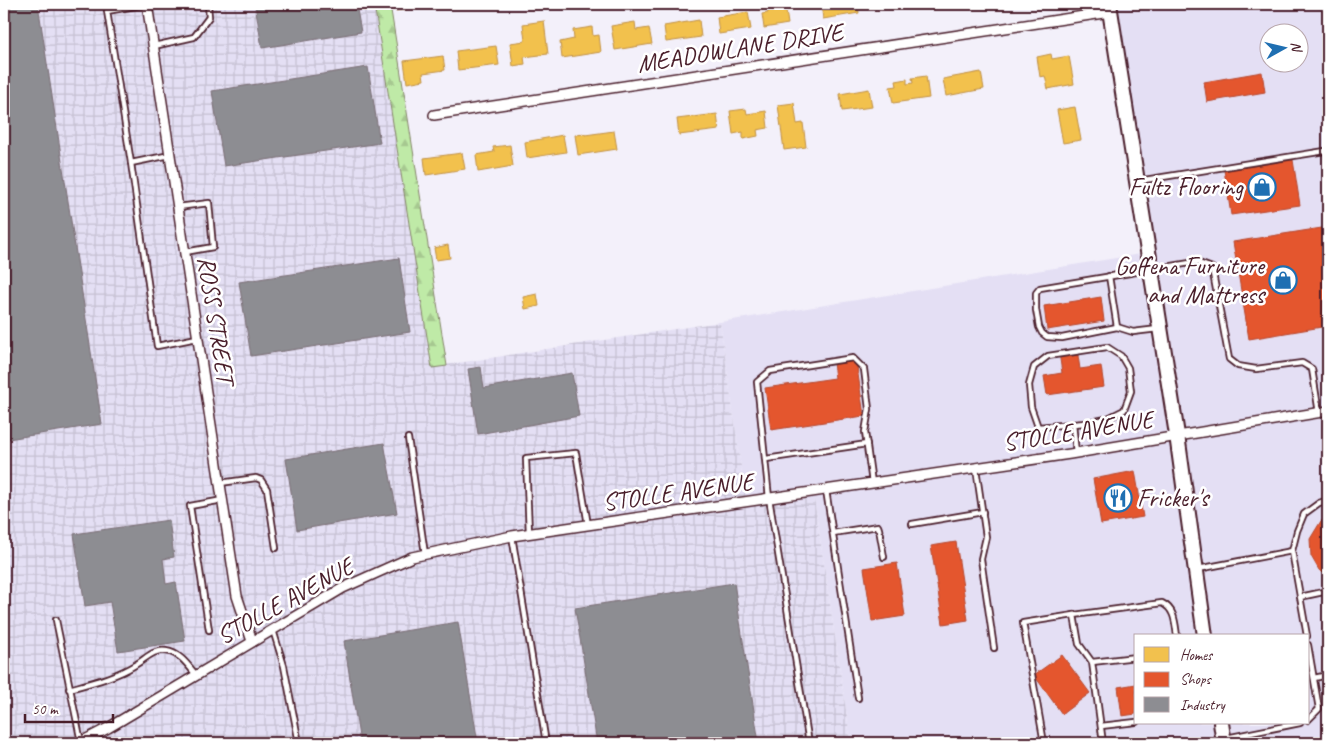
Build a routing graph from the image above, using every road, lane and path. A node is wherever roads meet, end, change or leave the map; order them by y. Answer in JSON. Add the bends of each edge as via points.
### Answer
{"nodes":[{"id":1,"x":147,"y":4,"type":"edge"},
{"id":2,"x":208,"y":4,"type":"edge"},
{"id":3,"x":1110,"y":8,"type":"edge"},
{"id":4,"x":154,"y":46,"type":"junction"},
{"id":5,"x":434,"y":115,"type":"dead end"},
{"id":6,"x":1325,"y":151,"type":"dead end"},
{"id":7,"x":170,"y":155,"type":"junction"},
{"id":8,"x":131,"y":163,"type":"junction"},
{"id":9,"x":1137,"y":181,"type":"junction"},
{"id":10,"x":178,"y":207,"type":"junction"},
{"id":11,"x":185,"y":252,"type":"junction"},
{"id":12,"x":1150,"y":269,"type":"junction"},
{"id":13,"x":1109,"y":276,"type":"junction"},
{"id":14,"x":1117,"y":327,"type":"junction"},
{"id":15,"x":1160,"y":329,"type":"junction"},
{"id":16,"x":198,"y":338,"type":"junction"},
{"id":17,"x":1324,"y":412,"type":"edge"},
{"id":18,"x":1073,"y":424,"type":"junction"},
{"id":19,"x":1177,"y":435,"type":"junction"},
{"id":20,"x":408,"y":438,"type":"dead end"},
{"id":21,"x":867,"y":444,"type":"junction"},
{"id":22,"x":1076,"y":453,"type":"junction"},
{"id":23,"x":766,"y":460,"type":"junction"},
{"id":24,"x":976,"y":468,"type":"junction"},
{"id":25,"x":220,"y":483,"type":"junction"},
{"id":26,"x":872,"y":483,"type":"junction"},
{"id":27,"x":826,"y":490,"type":"junction"},
{"id":28,"x":769,"y":498,"type":"junction"},
{"id":29,"x":223,"y":500,"type":"junction"},
{"id":30,"x":1328,"y":500,"type":"edge"},
{"id":31,"x":983,"y":512,"type":"junction"},
{"id":32,"x":912,"y":524,"type":"dead end"},
{"id":33,"x":588,"y":525,"type":"junction"},
{"id":34,"x":529,"y":533,"type":"junction"},
{"id":35,"x":833,"y":533,"type":"junction"},
{"id":36,"x":512,"y":536,"type":"junction"},
{"id":37,"x":276,"y":548,"type":"dead end"},
{"id":38,"x":1292,"y":551,"type":"junction"},
{"id":39,"x":425,"y":554,"type":"junction"},
{"id":40,"x":884,"y":557,"type":"dead end"},
{"id":41,"x":1196,"y":569,"type":"junction"},
{"id":42,"x":1328,"y":591,"type":"edge"},
{"id":43,"x":1300,"y":597,"type":"junction"},
{"id":44,"x":1074,"y":615,"type":"junction"},
{"id":45,"x":56,"y":620,"type":"dead end"},
{"id":46,"x":208,"y":630,"type":"dead end"},
{"id":47,"x":273,"y":630,"type":"junction"},
{"id":48,"x":1177,"y":634,"type":"edge"},
{"id":49,"x":1206,"y":634,"type":"edge"},
{"id":50,"x":1306,"y":634,"type":"edge"},
{"id":51,"x":252,"y":641,"type":"junction"},
{"id":52,"x":994,"y":648,"type":"dead end"},
{"id":53,"x":1134,"y":657,"type":"edge"},
{"id":54,"x":1310,"y":657,"type":"edge"},
{"id":55,"x":1092,"y":662,"type":"junction"},
{"id":56,"x":196,"y":675,"type":"junction"},
{"id":57,"x":1328,"y":675,"type":"edge"},
{"id":58,"x":1314,"y":678,"type":"junction"},
{"id":59,"x":69,"y":689,"type":"junction"},
{"id":60,"x":858,"y":698,"type":"dead end"},
{"id":61,"x":1310,"y":718,"type":"edge"},
{"id":62,"x":1134,"y":722,"type":"edge"},
{"id":63,"x":1221,"y":724,"type":"edge"},
{"id":64,"x":1296,"y":724,"type":"edge"},
{"id":65,"x":1101,"y":726,"type":"junction"},
{"id":66,"x":1224,"y":741,"type":"edge"},
{"id":67,"x":80,"y":743,"type":"edge"},
{"id":68,"x":299,"y":743,"type":"edge"},
{"id":69,"x":546,"y":743,"type":"edge"},
{"id":70,"x":809,"y":743,"type":"edge"},
{"id":71,"x":1044,"y":743,"type":"edge"},
{"id":72,"x":1103,"y":743,"type":"edge"}],
"edges":[{"from":1,"to":4,"type":"street","name":"ROSS STREET"},
{"from":1,"to":8,"type":"lane","via":[[106,10]]},
{"from":2,"to":4,"type":"lane","via":[[209,17],[194,37]]},
{"from":3,"to":5,"type":"street","name":"MEADOWLANE DRIVE"},
{"from":3,"to":9,"type":"main road"},
{"from":4,"to":7,"type":"street","name":"ROSS STREET"},
{"from":6,"to":9,"type":"lane"},
{"from":7,"to":8,"type":"lane"},
{"from":7,"to":10,"type":"street","name":"ROSS STREET"},
{"from":8,"to":16,"type":"lane","via":[[157,346]]},
{"from":9,"to":12,"type":"main road"},
{"from":10,"to":11,"type":"street","name":"ROSS STREET"},
{"from":10,"to":11,"type":"lane","via":[[209,203],[213,247]]},
{"from":11,"to":16,"type":"street","name":"ROSS STREET"},
{"from":12,"to":13,"type":"lane"},
{"from":12,"to":15,"type":"main road"},
{"from":12,"to":17,"type":"lane","via":[[1196,262],[1212,268],[1229,359],[1238,366],[1256,369],[1302,363],[1312,369]]},
{"from":13,"to":14,"type":"lane"},
{"from":13,"to":14,"type":"lane","via":[[1040,288],[1036,294],[1036,310],[1042,333],[1047,337],[1062,338]]},
{"from":14,"to":15,"type":"lane","via":[[1133,332]]},
{"from":15,"to":19,"type":"main road"},
{"from":16,"to":25,"type":"street","name":"ROSS STREET"},
{"from":17,"to":19,"type":"street","name":"STOLLE AVENUE"},
{"from":18,"to":18,"type":"lane","via":[[1106,419],[1124,410],[1131,391],[1128,368],[1121,356],[1107,347],[1048,356],[1034,368],[1028,385],[1038,427]]},
{"from":18,"to":22,"type":"lane"},
{"from":19,"to":22,"type":"street","name":"STOLLE AVENUE"},
{"from":19,"to":41,"type":"main road"},
{"from":20,"to":39,"type":"lane"},
{"from":21,"to":23,"type":"lane"},
{"from":21,"to":23,"type":"lane","via":[[865,432],[869,409],[864,370],[853,358],[770,371],[757,382]]},
{"from":21,"to":26,"type":"lane"},
{"from":22,"to":24,"type":"street","name":"STOLLE AVENUE"},
{"from":23,"to":28,"type":"lane"},
{"from":24,"to":26,"type":"street","name":"STOLLE AVENUE"},
{"from":24,"to":31,"type":"lane"},
{"from":25,"to":29,"type":"street","name":"ROSS STREET"},
{"from":25,"to":37,"type":"lane","via":[[261,480],[267,489]]},
{"from":26,"to":27,"type":"street","name":"STOLLE AVENUE"},
{"from":27,"to":28,"type":"street","name":"STOLLE AVENUE"},
{"from":27,"to":35,"type":"lane"},
{"from":28,"to":33,"type":"street","name":"STOLLE AVENUE"},
{"from":28,"to":70,"type":"lane"},
{"from":29,"to":46,"type":"lane","via":[[190,506]]},
{"from":29,"to":51,"type":"street","name":"ROSS STREET","via":[[237,596]]},
{"from":30,"to":38,"type":"lane","via":[[1304,514]]},
{"from":31,"to":32,"type":"lane"},
{"from":31,"to":52,"type":"lane","via":[[986,537],[981,558]]},
{"from":33,"to":34,"type":"street","name":"STOLLE AVENUE"},
{"from":33,"to":34,"type":"lane","via":[[576,452],[526,458]]},
{"from":34,"to":36,"type":"street","name":"STOLLE AVENUE"},
{"from":35,"to":40,"type":"lane","via":[[878,526]]},
{"from":35,"to":60,"type":"lane"},
{"from":36,"to":39,"type":"street","name":"STOLLE AVENUE"},
{"from":36,"to":69,"type":"lane"},
{"from":38,"to":41,"type":"lane"},
{"from":38,"to":43,"type":"lane"},
{"from":39,"to":47,"type":"street","name":"STOLLE AVENUE","via":[[343,588]]},
{"from":41,"to":49,"type":"main road"},
{"from":42,"to":43,"type":"lane"},
{"from":43,"to":50,"type":"lane"},
{"from":44,"to":48,"type":"lane","via":[[1162,603],[1173,614]]},
{"from":44,"to":55,"type":"lane","via":[[1079,644]]},
{"from":44,"to":71,"type":"lane","via":[[1023,623]]},
{"from":45,"to":59,"type":"lane"},
{"from":47,"to":51,"type":"street","name":"STOLLE AVENUE"},
{"from":47,"to":68,"type":"lane","via":[[284,666]]},
{"from":51,"to":56,"type":"street","name":"STOLLE AVENUE"},
{"from":53,"to":55,"type":"lane"},
{"from":54,"to":58,"type":"lane"},
{"from":55,"to":65,"type":"lane"},
{"from":56,"to":59,"type":"lane","via":[[181,658],[164,651],[155,652],[117,674]]},
{"from":56,"to":67,"type":"street","name":"STOLLE AVENUE"},
{"from":57,"to":58,"type":"lane"},
{"from":58,"to":61,"type":"lane","via":[[1319,709]]},
{"from":59,"to":67,"type":"lane"},
{"from":62,"to":65,"type":"lane"},
{"from":63,"to":66,"type":"main road"},
{"from":64,"to":66,"type":"lane"},
{"from":65,"to":72,"type":"lane"}]}
